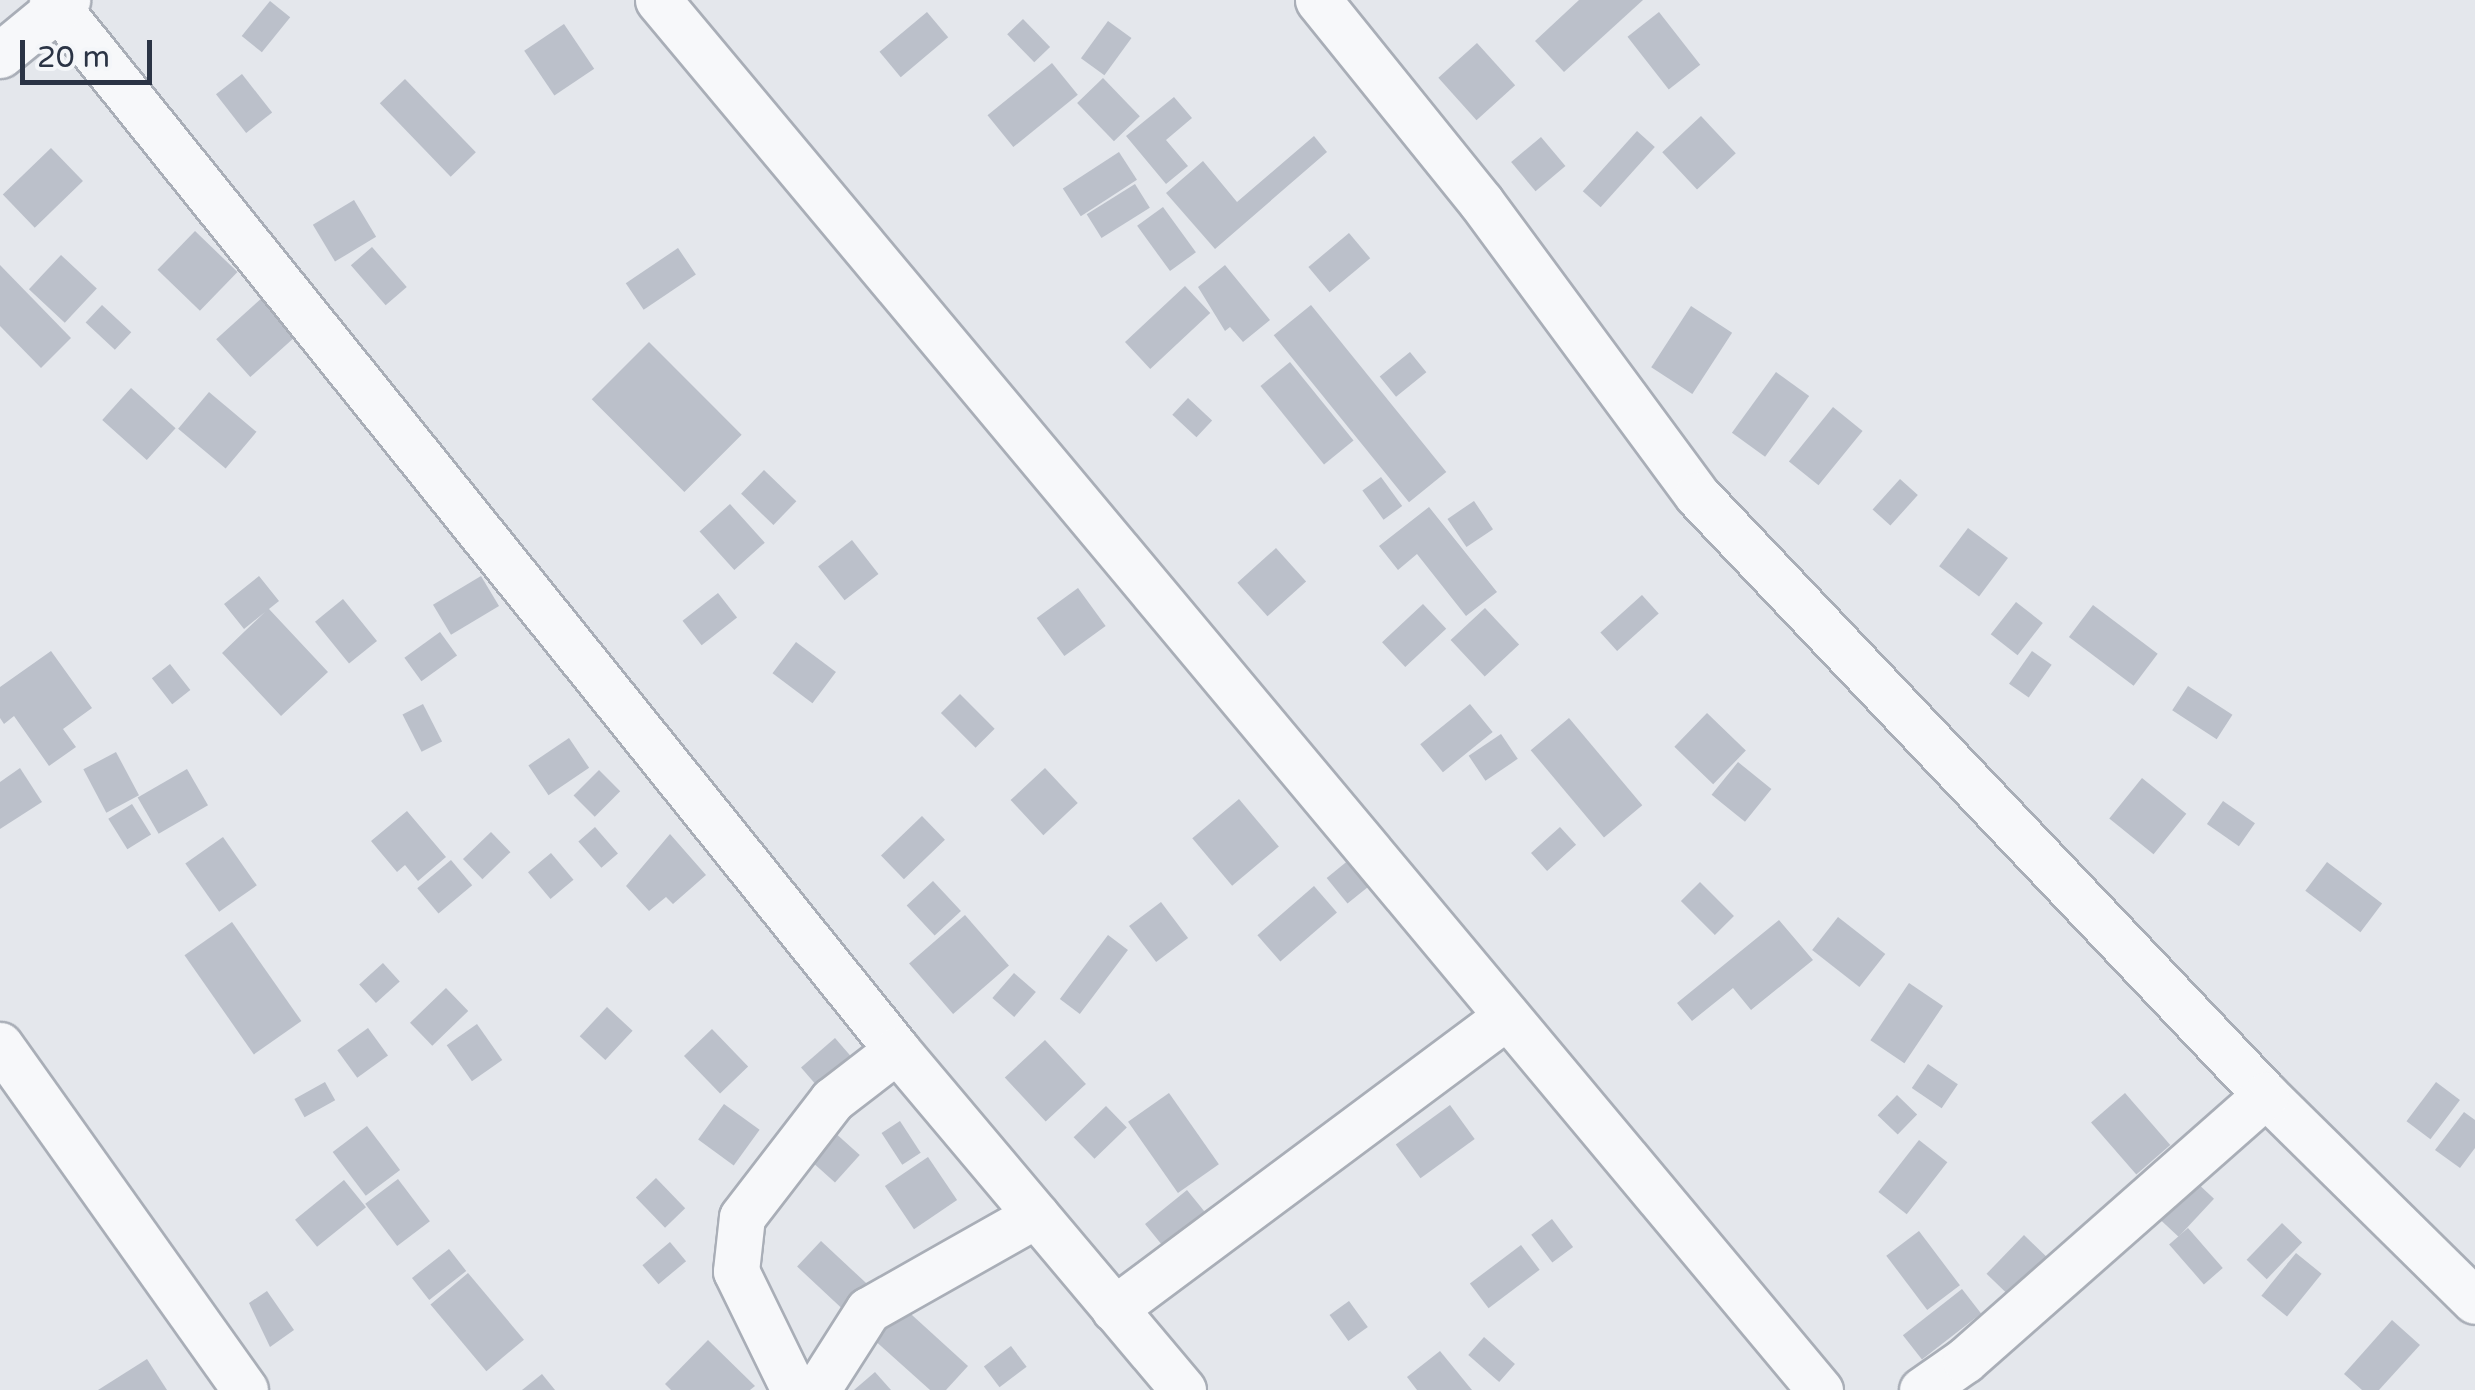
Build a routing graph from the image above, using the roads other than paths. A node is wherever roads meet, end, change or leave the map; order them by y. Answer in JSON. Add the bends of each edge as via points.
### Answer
{"nodes":[{"id":1,"x":658,"y":0,"type":"edge"},
{"id":2,"x":1318,"y":0,"type":"edge"},
{"id":3,"x":59,"y":2,"type":"edge"},
{"id":4,"x":0,"y":54,"type":"edge"},
{"id":5,"x":1507,"y":1016,"type":"junction"},
{"id":6,"x":0,"y":1046,"type":"edge"},
{"id":7,"x":897,"y":1050,"type":"junction"},
{"id":8,"x":2266,"y":1095,"type":"junction"},
{"id":9,"x":1036,"y":1215,"type":"junction"},
{"id":10,"x":2474,"y":1297,"type":"edge"},
{"id":11,"x":1114,"y":1308,"type":"junction"},
{"id":12,"x":245,"y":1390,"type":"edge"},
{"id":13,"x":794,"y":1390,"type":"edge"},
{"id":14,"x":817,"y":1390,"type":"edge"},
{"id":15,"x":1182,"y":1390,"type":"edge"},
{"id":16,"x":1820,"y":1390,"type":"edge"},
{"id":17,"x":1922,"y":1390,"type":"edge"}],
"edges":[{"from":1,"to":5,"type":"street"},
{"from":2,"to":8,"type":"street","via":[[1481,202],[1697,495]]},
{"from":3,"to":4,"type":"street"},
{"from":3,"to":7,"type":"street"},
{"from":5,"to":11,"type":"street"},
{"from":5,"to":16,"type":"street"},
{"from":6,"to":12,"type":"street"},
{"from":7,"to":9,"type":"street"},
{"from":7,"to":13,"type":"street","via":[[832,1100],[742,1217],[736,1271]]},
{"from":8,"to":10,"type":"street"},
{"from":8,"to":17,"type":"street"},
{"from":9,"to":11,"type":"street"},
{"from":9,"to":14,"type":"street","via":[[868,1310]]},
{"from":11,"to":15,"type":"street"}]}
